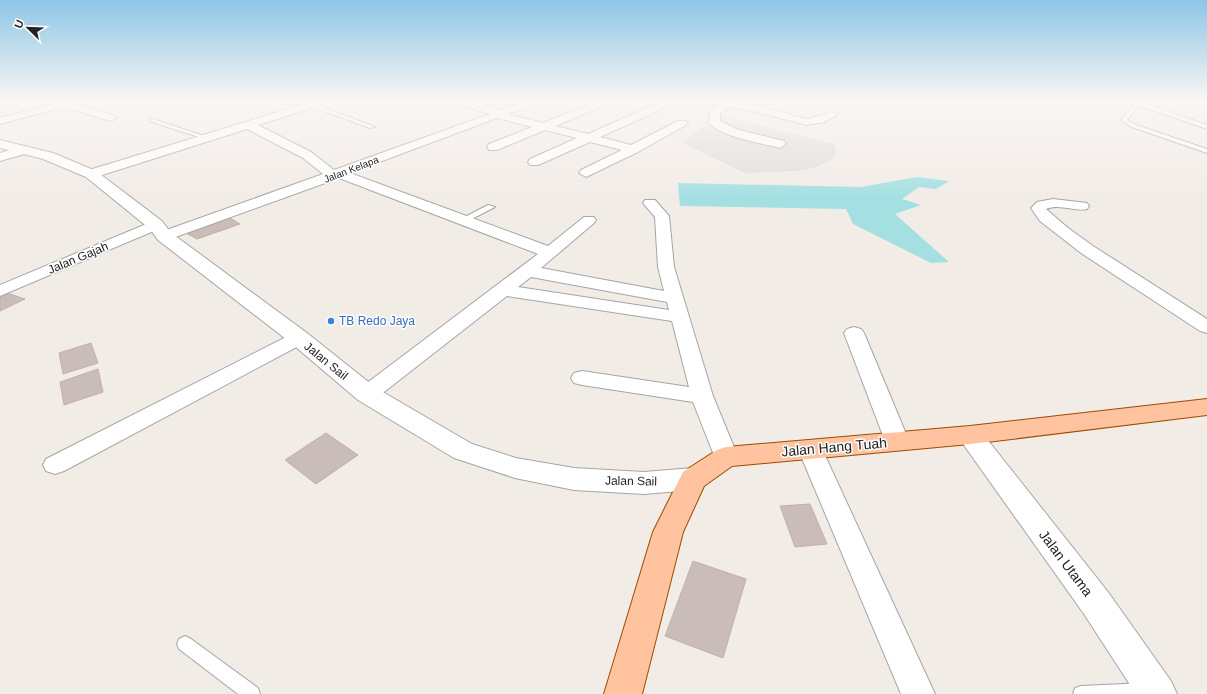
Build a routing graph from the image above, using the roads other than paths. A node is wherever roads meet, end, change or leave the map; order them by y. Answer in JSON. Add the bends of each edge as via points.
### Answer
{"nodes":[{"id":1,"x":190,"y":132,"type":"edge"},
{"id":2,"x":225,"y":132,"type":"edge"},
{"id":3,"x":261,"y":132,"type":"edge"},
{"id":4,"x":450,"y":132,"type":"edge"},
{"id":5,"x":529,"y":132,"type":"edge"},
{"id":6,"x":570,"y":132,"type":"edge"},
{"id":7,"x":599,"y":132,"type":"edge"},
{"id":8,"x":665,"y":132,"type":"edge"},
{"id":9,"x":737,"y":132,"type":"edge"},
{"id":10,"x":1153,"y":132,"type":"edge"},
{"id":11,"x":588,"y":137,"type":"junction"},
{"id":12,"x":207,"y":138,"type":"junction"},
{"id":13,"x":0,"y":144,"type":"edge"},
{"id":14,"x":780,"y":144,"type":"dead end"},
{"id":15,"x":493,"y":147,"type":"dead end"},
{"id":16,"x":634,"y":149,"type":"junction"},
{"id":17,"x":24,"y":150,"type":"junction"},
{"id":18,"x":1207,"y":151,"type":"edge"},
{"id":19,"x":0,"y":157,"type":"edge"},
{"id":20,"x":534,"y":162,"type":"dead end"},
{"id":21,"x":586,"y":173,"type":"dead end"},
{"id":22,"x":92,"y":174,"type":"junction"},
{"id":23,"x":337,"y":175,"type":"junction"},
{"id":24,"x":650,"y":203,"type":"dead end"},
{"id":25,"x":1082,"y":206,"type":"dead end"},
{"id":26,"x":491,"y":207,"type":"dead end"},
{"id":27,"x":465,"y":219,"type":"junction"},
{"id":28,"x":589,"y":220,"type":"dead end"},
{"id":29,"x":160,"y":231,"type":"junction"},
{"id":30,"x":550,"y":253,"type":"junction"},
{"id":31,"x":528,"y":271,"type":"junction"},
{"id":32,"x":502,"y":290,"type":"junction"},
{"id":33,"x":0,"y":291,"type":"edge"},
{"id":34,"x":675,"y":298,"type":"junction"},
{"id":35,"x":680,"y":317,"type":"junction"},
{"id":36,"x":1207,"y":327,"type":"edge"},
{"id":37,"x":854,"y":333,"type":"dead end"},
{"id":38,"x":299,"y":338,"type":"junction"},
{"id":39,"x":582,"y":378,"type":"dead end"},
{"id":40,"x":367,"y":394,"type":"junction"},
{"id":41,"x":702,"y":396,"type":"junction"},
{"id":42,"x":1207,"y":407,"type":"edge"},
{"id":43,"x":970,"y":435,"type":"junction"},
{"id":44,"x":897,"y":442,"type":"junction"},
{"id":45,"x":810,"y":449,"type":"junction"},
{"id":46,"x":726,"y":457,"type":"junction"},
{"id":47,"x":55,"y":465,"type":"dead end"},
{"id":48,"x":693,"y":479,"type":"junction"},
{"id":49,"x":185,"y":644,"type":"dead end"},
{"id":50,"x":1157,"y":692,"type":"edge"},
{"id":51,"x":252,"y":694,"type":"edge"},
{"id":52,"x":623,"y":694,"type":"edge"},
{"id":53,"x":918,"y":694,"type":"edge"},
{"id":54,"x":1081,"y":694,"type":"edge"}],
"edges":[{"from":1,"to":12,"type":"lane"},
{"from":2,"to":12,"type":"street"},
{"from":3,"to":23,"type":"street","via":[[307,154]]},
{"from":4,"to":23,"type":"street","name":"Jalan Kelapa"},
{"from":5,"to":15,"type":"street"},
{"from":6,"to":11,"type":"street"},
{"from":7,"to":11,"type":"street"},
{"from":8,"to":16,"type":"street"},
{"from":9,"to":14,"type":"street"},
{"from":10,"to":18,"type":"lane"},
{"from":11,"to":16,"type":"street"},
{"from":11,"to":20,"type":"street"},
{"from":12,"to":22,"type":"street"},
{"from":13,"to":17,"type":"street","name":"Jalan Sail"},
{"from":16,"to":21,"type":"street"},
{"from":17,"to":19,"type":"street"},
{"from":17,"to":22,"type":"street","name":"Jalan Sail","via":[[48,156]]},
{"from":22,"to":29,"type":"street","name":"Jalan Sail"},
{"from":23,"to":27,"type":"street"},
{"from":23,"to":29,"type":"street","name":"Jalan Kelapa"},
{"from":24,"to":34,"type":"street","via":[[662,216],[666,268]]},
{"from":25,"to":36,"type":"street","via":[[1054,203],[1038,208],[1039,212],[1053,224],[1100,258]]},
{"from":26,"to":27,"type":"lane"},
{"from":27,"to":30,"type":"street"},
{"from":28,"to":30,"type":"street"},
{"from":29,"to":33,"type":"street","name":"Jalan Gajah"},
{"from":29,"to":38,"type":"street","name":"Jalan Sail"},
{"from":30,"to":31,"type":"street"},
{"from":31,"to":32,"type":"street"},
{"from":31,"to":34,"type":"street"},
{"from":32,"to":35,"type":"street"},
{"from":32,"to":40,"type":"street"},
{"from":34,"to":35,"type":"street"},
{"from":35,"to":41,"type":"street"},
{"from":37,"to":44,"type":"street"},
{"from":38,"to":40,"type":"street","name":"Jalan Sail"},
{"from":38,"to":47,"type":"street"},
{"from":39,"to":41,"type":"street"},
{"from":40,"to":48,"type":"street","name":"Jalan Sail","via":[[463,451],[515,468],[590,480],[644,483]]},
{"from":41,"to":46,"type":"street"},
{"from":42,"to":43,"type":"main road","name":"Jalan Hang Tuah"},
{"from":43,"to":44,"type":"main road","name":"Jalan Hang Tuah"},
{"from":43,"to":50,"type":"street","name":"Jalan Utama","via":[[1096,603]]},
{"from":44,"to":45,"type":"main road","name":"Jalan Hang Tuah"},
{"from":45,"to":46,"type":"main road","name":"Jalan Hang Tuah"},
{"from":45,"to":53,"type":"street"},
{"from":46,"to":48,"type":"main road","name":"Jalan Hang Tuah"},
{"from":48,"to":52,"type":"main road","via":[[668,532]]},
{"from":49,"to":51,"type":"lane"},
{"from":50,"to":54,"type":"lane"}]}
